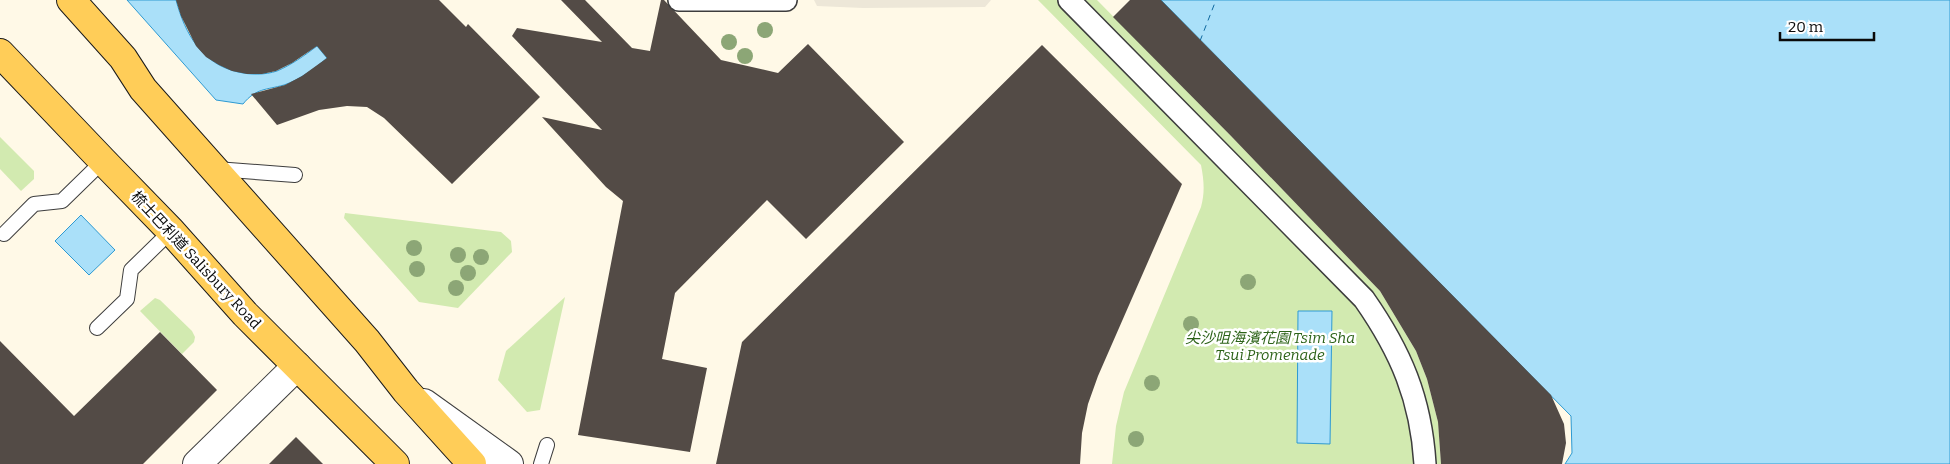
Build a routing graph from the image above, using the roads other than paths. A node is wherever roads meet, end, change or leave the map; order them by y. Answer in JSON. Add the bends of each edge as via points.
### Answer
{"nodes":[{"id":1,"x":71,"y":0,"type":"edge"},
{"id":2,"x":679,"y":0,"type":"edge"},
{"id":3,"x":786,"y":0,"type":"edge"},
{"id":4,"x":1069,"y":0,"type":"edge"},
{"id":5,"x":0,"y":52,"type":"edge"},
{"id":6,"x":102,"y":161,"type":"junction"},
{"id":7,"x":213,"y":169,"type":"junction"},
{"id":8,"x":295,"y":175,"type":"dead end"},
{"id":9,"x":171,"y":231,"type":"junction"},
{"id":10,"x":4,"y":234,"type":"dead end"},
{"id":11,"x":97,"y":328,"type":"dead end"},
{"id":12,"x":297,"y":366,"type":"junction"},
{"id":13,"x":406,"y":390,"type":"junction"},
{"id":14,"x":547,"y":445,"type":"dead end"},
{"id":15,"x":197,"y":464,"type":"edge"},
{"id":16,"x":395,"y":464,"type":"edge"},
{"id":17,"x":472,"y":464,"type":"edge"},
{"id":18,"x":509,"y":464,"type":"edge"},
{"id":19,"x":541,"y":464,"type":"edge"},
{"id":20,"x":1425,"y":464,"type":"edge"}],
"edges":[{"from":1,"to":7,"type":"main road","via":[[123,58],[143,90]]},
{"from":2,"to":3,"type":"street"},
{"from":4,"to":20,"type":"street","via":[[1364,299],[1382,324],[1409,380],[1424,440]]},
{"from":5,"to":6,"type":"main road","name":"梳士巴利道 Salisbury Road"},
{"from":6,"to":9,"type":"main road","name":"梳士巴利道 Salisbury Road"},
{"from":6,"to":10,"type":"lane","via":[[62,201],[34,204]]},
{"from":7,"to":8,"type":"lane"},
{"from":7,"to":13,"type":"main road","via":[[367,341]]},
{"from":9,"to":11,"type":"lane","via":[[131,270],[127,299]]},
{"from":9,"to":12,"type":"main road","name":"梳士巴利道 Salisbury Road","via":[[245,314]]},
{"from":12,"to":15,"type":"street"},
{"from":12,"to":16,"type":"main road","name":"梳士巴利道 Salisbury Road"},
{"from":13,"to":17,"type":"main road"},
{"from":13,"to":18,"type":"street"},
{"from":14,"to":19,"type":"lane"}]}
